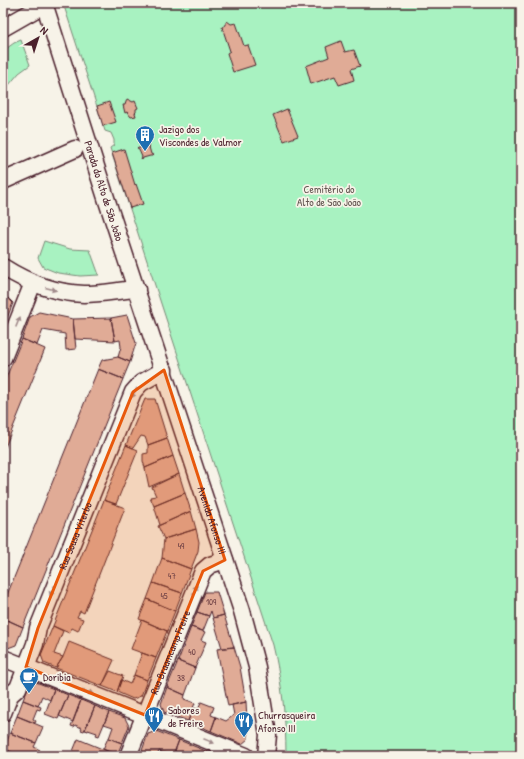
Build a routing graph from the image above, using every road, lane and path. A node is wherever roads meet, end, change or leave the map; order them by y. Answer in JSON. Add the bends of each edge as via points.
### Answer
{"nodes":[{"id":1,"x":44,"y":4,"type":"edge"},
{"id":2,"x":3,"y":28,"type":"edge"},
{"id":3,"x":75,"y":150,"type":"dead end"},
{"id":4,"x":3,"y":181,"type":"edge"},
{"id":5,"x":3,"y":267,"type":"edge"},
{"id":6,"x":33,"y":283,"type":"junction"},
{"id":7,"x":137,"y":289,"type":"junction"},
{"id":8,"x":3,"y":358,"type":"edge"},
{"id":9,"x":164,"y":370,"type":"junction"},
{"id":10,"x":225,"y":560,"type":"junction"},
{"id":11,"x":3,"y":658,"type":"edge"},
{"id":12,"x":26,"y":667,"type":"junction"},
{"id":13,"x":3,"y":713,"type":"edge"},
{"id":14,"x":145,"y":715,"type":"junction"},
{"id":15,"x":128,"y":756,"type":"edge"},
{"id":16,"x":246,"y":756,"type":"edge"},
{"id":17,"x":266,"y":756,"type":"edge"}],
"edges":[{"from":1,"to":2,"type":"street","name":"Parada do Alto de São João"},
{"from":1,"to":7,"type":"street","name":"Parada do Alto de São João"},
{"from":3,"to":4,"type":"street","name":"Parada do Alto de São João"},
{"from":5,"to":6,"type":"street"},
{"from":6,"to":7,"type":"street","one_way":true,"via":[[53,290],[85,294]]},
{"from":8,"to":6,"type":"street","one_way":true},
{"from":7,"to":9,"type":"street","name":"Avenida Afonso III"},
{"from":9,"to":10,"type":"street","name":"Avenida Afonso III"},
{"from":9,"to":12,"type":"street","name":"Rua Sousa Viterbo","one_way":true,"via":[[141,383],[133,392],[38,628]]},
{"from":14,"to":10,"type":"street","name":"Rua Braamcamp Freire","one_way":true,"via":[[203,570]]},
{"from":10,"to":17,"type":"street","name":"Avenida Afonso III","via":[[257,667],[268,735]]},
{"from":11,"to":12,"type":"street"},
{"from":12,"to":13,"type":"street","name":"Rua Sousa Viterbo","via":[[18,688],[10,695]]},
{"from":12,"to":14,"type":"street","one_way":true},
{"from":14,"to":15,"type":"street","name":"Rua Braamcamp Freire"},
{"from":14,"to":16,"type":"street","one_way":true}]}
